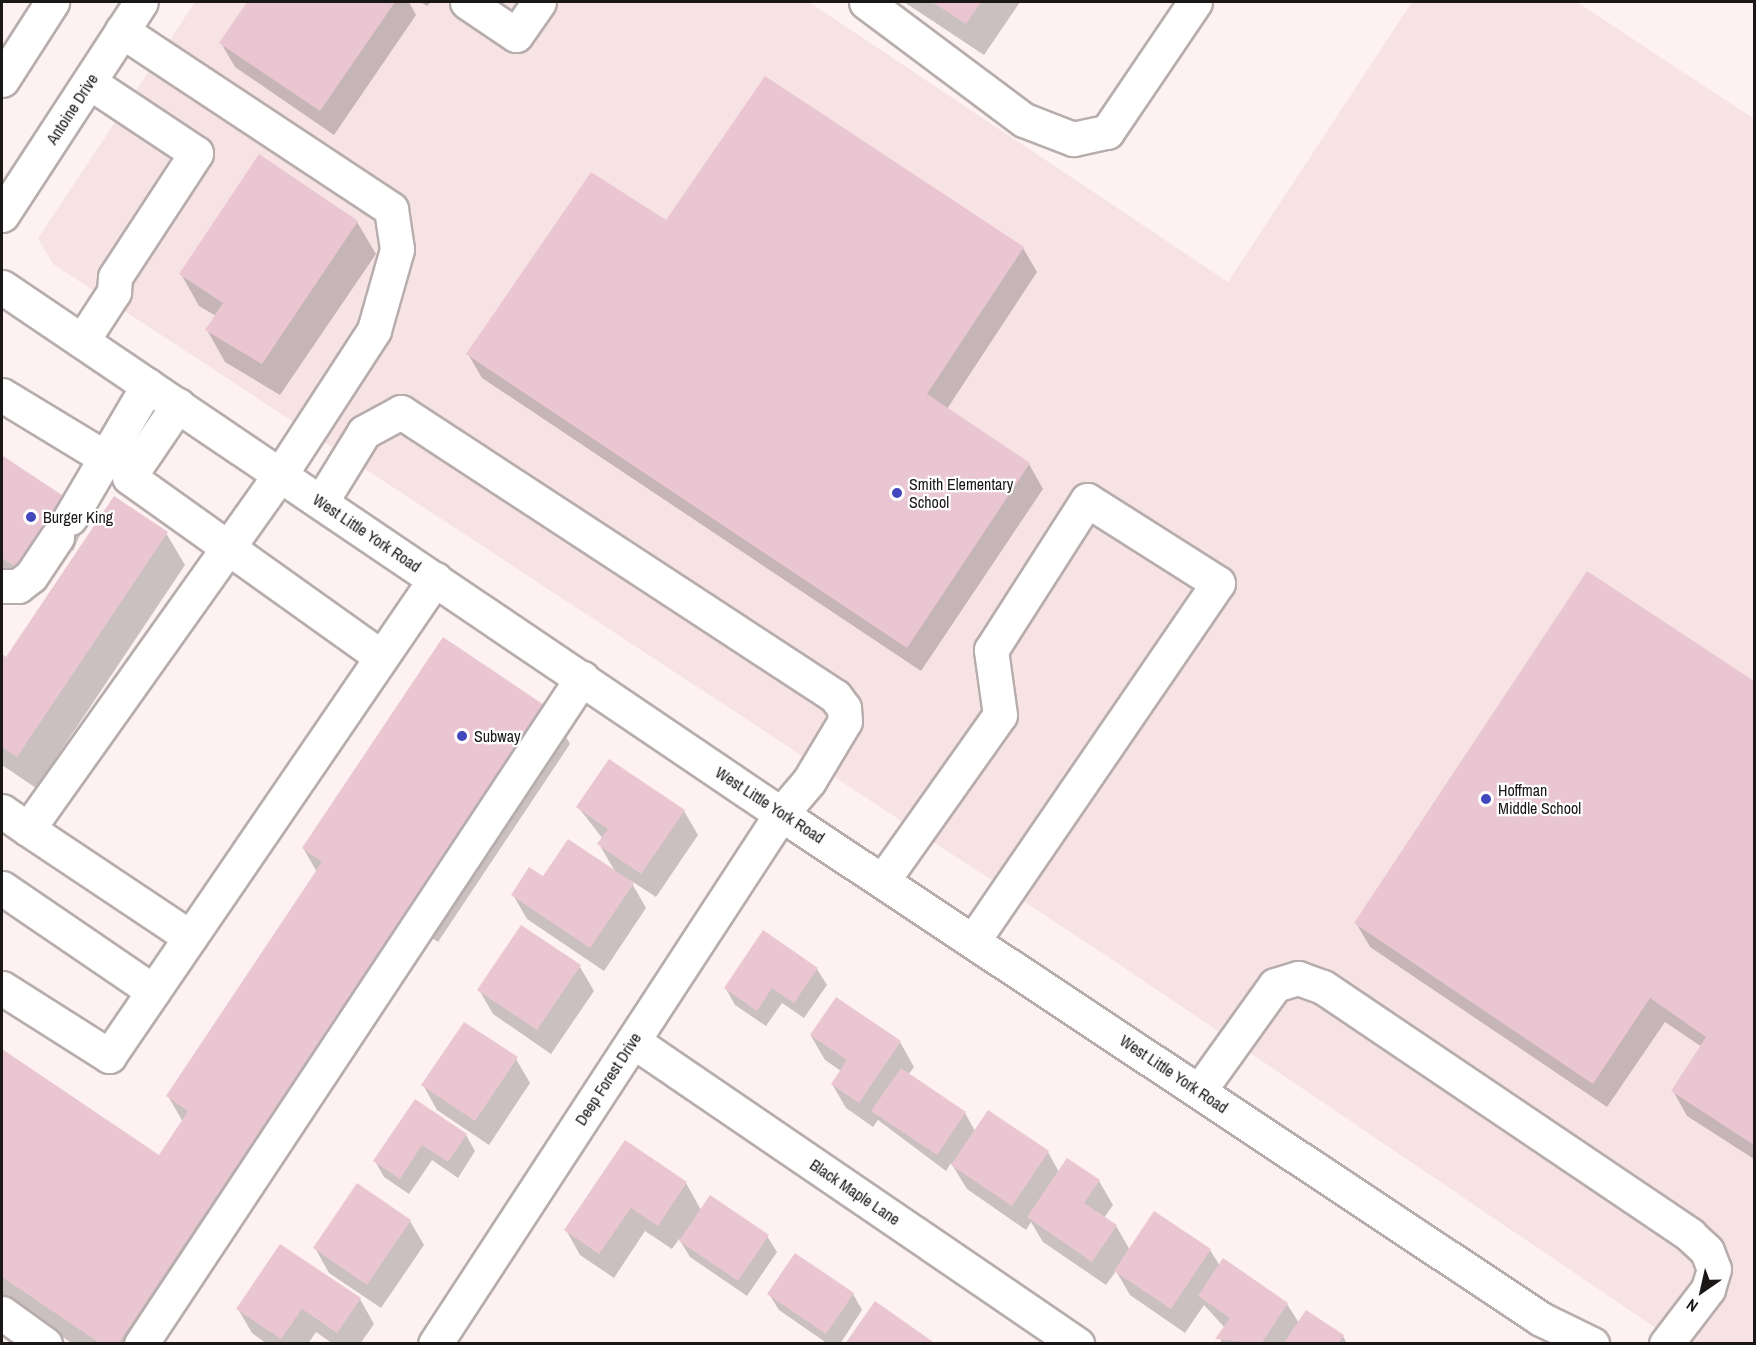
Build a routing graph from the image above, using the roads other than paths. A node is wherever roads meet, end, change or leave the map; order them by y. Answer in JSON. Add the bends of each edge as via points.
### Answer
{"nodes":[{"id":1,"x":52,"y":2,"type":"edge"},
{"id":2,"x":141,"y":2,"type":"edge"},
{"id":3,"x":467,"y":2,"type":"edge"},
{"id":4,"x":539,"y":2,"type":"edge"},
{"id":5,"x":866,"y":2,"type":"edge"},
{"id":6,"x":1195,"y":2,"type":"edge"},
{"id":7,"x":122,"y":31,"type":"junction"},
{"id":8,"x":2,"y":77,"type":"edge"},
{"id":9,"x":89,"y":82,"type":"junction"},
{"id":10,"x":2,"y":215,"type":"edge"},
{"id":11,"x":2,"y":287,"type":"edge"},
{"id":12,"x":82,"y":341,"type":"junction"},
{"id":13,"x":148,"y":385,"type":"junction"},
{"id":14,"x":2,"y":395,"type":"edge"},
{"id":15,"x":178,"y":405,"type":"junction"},
{"id":16,"x":109,"y":460,"type":"junction"},
{"id":17,"x":280,"y":475,"type":"junction"},
{"id":18,"x":321,"y":502,"type":"junction"},
{"id":19,"x":226,"y":546,"type":"junction"},
{"id":20,"x":435,"y":579,"type":"junction"},
{"id":21,"x":2,"y":586,"type":"edge"},
{"id":22,"x":381,"y":657,"type":"junction"},
{"id":23,"x":582,"y":678,"type":"junction"},
{"id":24,"x":781,"y":814,"type":"junction"},
{"id":25,"x":15,"y":820,"type":"edge"},
{"id":26,"x":883,"y":880,"type":"junction"},
{"id":27,"x":2,"y":888,"type":"edge"},
{"id":28,"x":190,"y":937,"type":"junction"},
{"id":29,"x":975,"y":940,"type":"junction"},
{"id":30,"x":2,"y":988,"type":"edge"},
{"id":31,"x":153,"y":991,"type":"junction"},
{"id":32,"x":633,"y":1041,"type":"junction"},
{"id":33,"x":1199,"y":1090,"type":"junction"},
{"id":34,"x":2,"y":1313,"type":"edge"},
{"id":35,"x":1541,"y":1319,"type":"junction"},
{"id":36,"x":45,"y":1344,"type":"edge"},
{"id":37,"x":141,"y":1344,"type":"edge"},
{"id":38,"x":435,"y":1344,"type":"edge"},
{"id":39,"x":1077,"y":1344,"type":"edge"},
{"id":40,"x":1564,"y":1344,"type":"edge"},
{"id":41,"x":1592,"y":1344,"type":"edge"},
{"id":42,"x":1666,"y":1344,"type":"edge"}],
"edges":[{"from":1,"to":8,"type":"street"},
{"from":2,"to":7,"type":"street","name":"Antoine Drive"},
{"from":3,"to":4,"type":"street","via":[[516,34]]},
{"from":5,"to":6,"type":"street","via":[[1024,120],[1073,139],[1107,132]]},
{"from":7,"to":9,"type":"street","name":"Antoine Drive"},
{"from":7,"to":17,"type":"street","via":[[391,208],[397,249],[374,330]]},
{"from":9,"to":10,"type":"street","name":"Antoine Drive"},
{"from":9,"to":12,"type":"street","via":[[196,153],[115,277],[114,292]]},
{"from":11,"to":12,"type":"street","name":"West Little York Road"},
{"from":12,"to":13,"type":"street","name":"West Little York Road"},
{"from":13,"to":15,"type":"street","name":"West Little York Road"},
{"from":13,"to":16,"type":"street"},
{"from":14,"to":16,"type":"street"},
{"from":15,"to":17,"type":"street","name":"West Little York Road"},
{"from":15,"to":19,"type":"street","via":[[129,477]]},
{"from":16,"to":21,"type":"street","via":[[31,576],[18,586]]},
{"from":17,"to":18,"type":"street","name":"West Little York Road"},
{"from":17,"to":19,"type":"street"},
{"from":18,"to":20,"type":"street","name":"West Little York Road"},
{"from":18,"to":24,"type":"street","name":"Deep Forest Drive","via":[[364,432],[401,412],[836,696],[845,721],[809,781]]},
{"from":19,"to":22,"type":"street"},
{"from":19,"to":25,"type":"street"},
{"from":20,"to":22,"type":"street"},
{"from":20,"to":23,"type":"street","name":"West Little York Road"},
{"from":22,"to":28,"type":"street"},
{"from":23,"to":24,"type":"street","name":"West Little York Road"},
{"from":23,"to":37,"type":"street"},
{"from":24,"to":26,"type":"street","name":"West Little York Road"},
{"from":24,"to":32,"type":"street","name":"Deep Forest Drive"},
{"from":25,"to":28,"type":"street"},
{"from":26,"to":29,"type":"street","name":"West Little York Road"},
{"from":26,"to":29,"type":"street","via":[[1000,715],[991,650],[1087,500],[1218,583]]},
{"from":27,"to":31,"type":"street"},
{"from":28,"to":31,"type":"street"},
{"from":29,"to":33,"type":"street","name":"West Little York Road"},
{"from":30,"to":31,"type":"street","via":[[109,1056]]},
{"from":32,"to":38,"type":"street","name":"Deep Forest Drive"},
{"from":32,"to":39,"type":"street","name":"Black Maple Lane"},
{"from":33,"to":35,"type":"street","name":"West Little York Road"},
{"from":33,"to":42,"type":"street","via":[[1275,985],[1298,978],[1323,987],[1690,1234],[1707,1251],[1714,1269],[1708,1289]]},
{"from":34,"to":36,"type":"street"},
{"from":35,"to":40,"type":"street","name":"West Little York Road"},
{"from":35,"to":41,"type":"street","name":"West Little York Road"}]}
